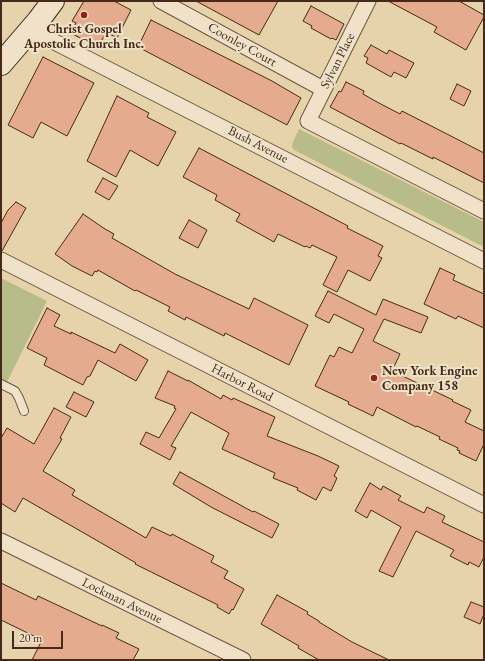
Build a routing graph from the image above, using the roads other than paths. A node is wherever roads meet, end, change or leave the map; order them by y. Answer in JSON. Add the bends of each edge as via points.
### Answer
{"nodes":[{"id":1,"x":53,"y":1,"type":"edge"},
{"id":2,"x":161,"y":1,"type":"edge"},
{"id":3,"x":368,"y":1,"type":"edge"},
{"id":4,"x":31,"y":30,"type":"junction"},
{"id":5,"x":1,"y":64,"type":"edge"},
{"id":6,"x":323,"y":89,"type":"junction"},
{"id":7,"x":484,"y":211,"type":"edge"},
{"id":8,"x":1,"y":260,"type":"edge"},
{"id":9,"x":484,"y":261,"type":"edge"},
{"id":10,"x":1,"y":384,"type":"edge"},
{"id":11,"x":24,"y":411,"type":"dead end"},
{"id":12,"x":484,"y":505,"type":"edge"},
{"id":13,"x":1,"y":541,"type":"edge"},
{"id":14,"x":243,"y":660,"type":"edge"}],
"edges":[{"from":1,"to":4,"type":"main road"},
{"from":2,"to":6,"type":"street","name":"Coonley Court"},
{"from":3,"to":6,"type":"street","name":"Sylvan Place"},
{"from":4,"to":5,"type":"main road"},
{"from":4,"to":9,"type":"street","name":"Bush Avenue"},
{"from":6,"to":7,"type":"street","name":"Sylvan Place","via":[[308,121]]},
{"from":8,"to":12,"type":"street","name":"Harbor Road"},
{"from":10,"to":11,"type":"lane","via":[[15,391]]},
{"from":13,"to":14,"type":"street","name":"Lockman Avenue"}]}
